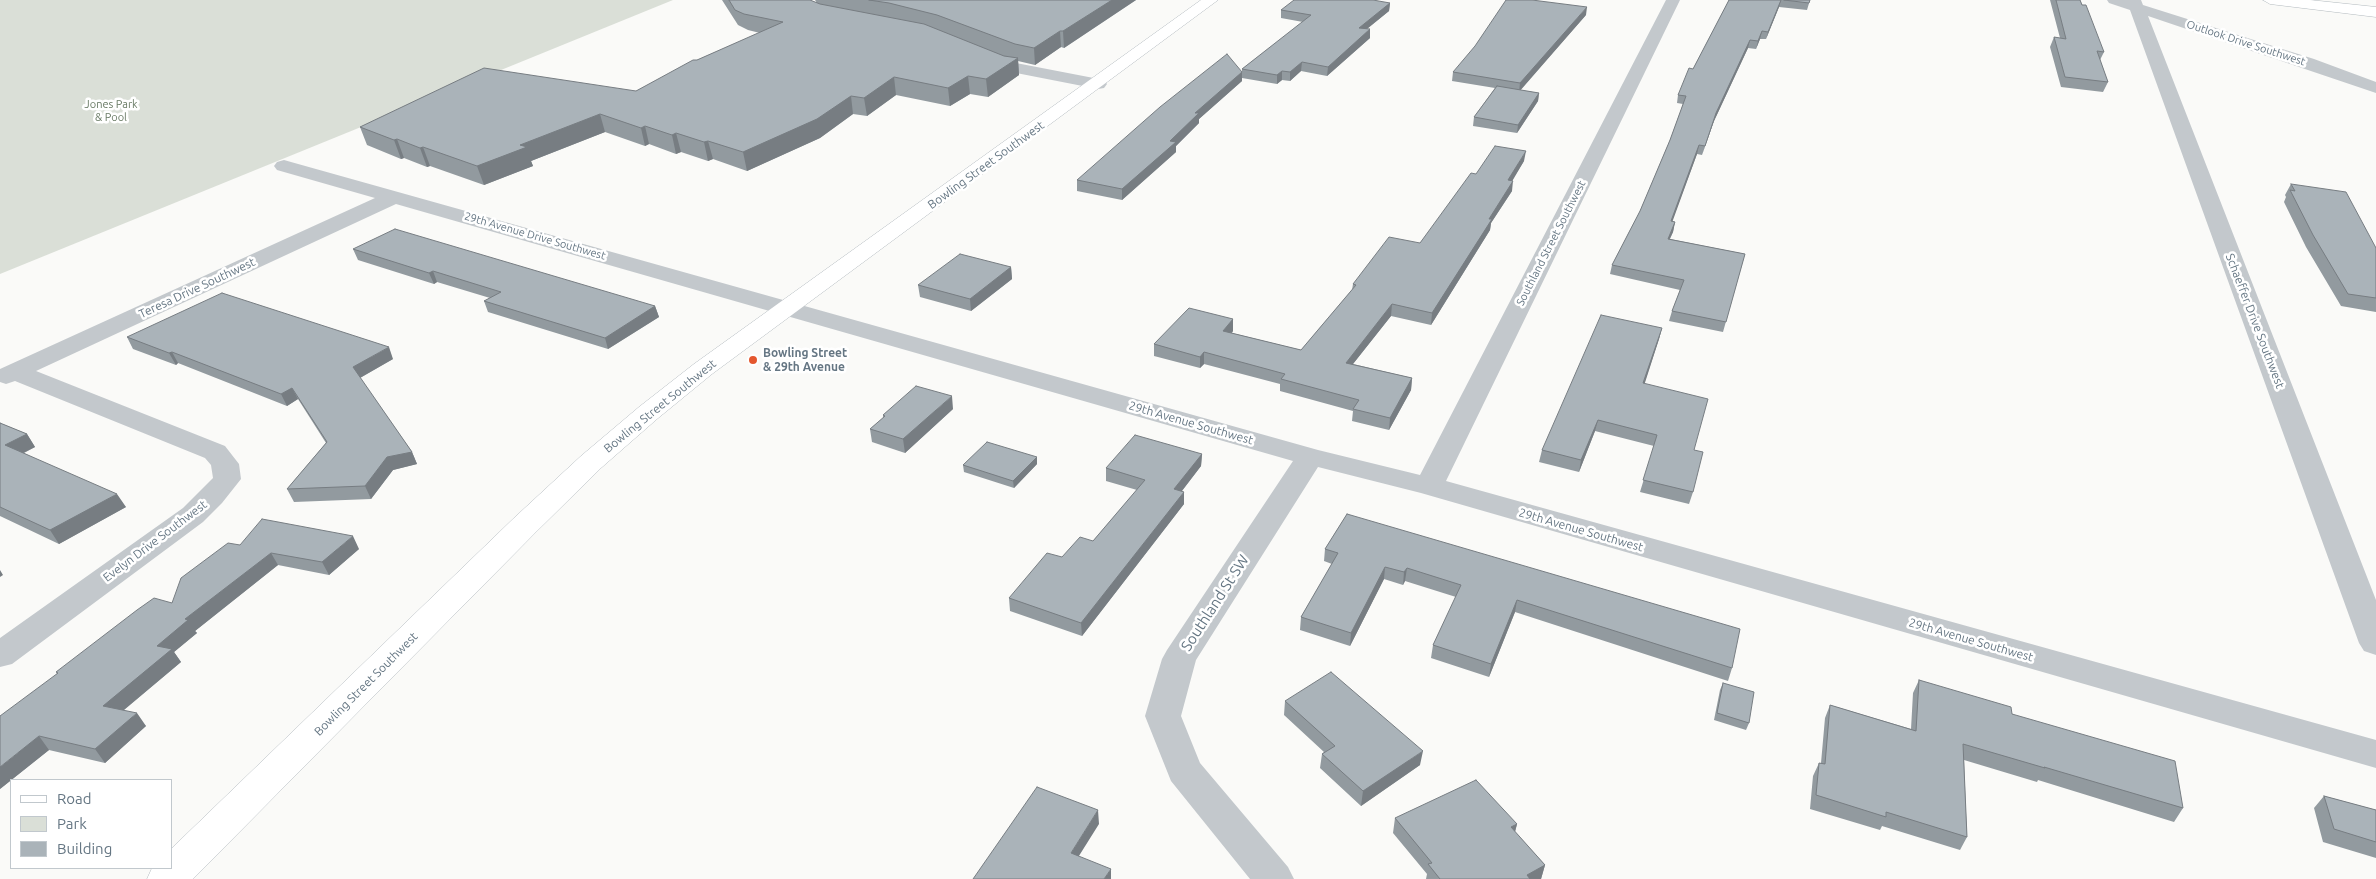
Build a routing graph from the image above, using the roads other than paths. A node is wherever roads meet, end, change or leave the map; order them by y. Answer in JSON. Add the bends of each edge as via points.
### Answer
{"nodes":[{"id":1,"x":1210,"y":0,"type":"edge"},
{"id":2,"x":1673,"y":0,"type":"edge"},
{"id":3,"x":2270,"y":0,"type":"edge"},
{"id":4,"x":2128,"y":2,"type":"edge"},
{"id":5,"x":2376,"y":12,"type":"edge"},
{"id":6,"x":968,"y":52,"type":"edge"},
{"id":7,"x":1098,"y":84,"type":"junction"},
{"id":8,"x":2376,"y":88,"type":"edge"},
{"id":9,"x":284,"y":166,"type":"dead end"},
{"id":10,"x":395,"y":197,"type":"junction"},
{"id":11,"x":786,"y":308,"type":"junction"},
{"id":12,"x":8,"y":375,"type":"edge"},
{"id":13,"x":1310,"y":457,"type":"junction"},
{"id":14,"x":1428,"y":486,"type":"junction"},
{"id":15,"x":2376,"y":643,"type":"edge"},
{"id":16,"x":0,"y":655,"type":"edge"},
{"id":17,"x":2376,"y":754,"type":"edge"},
{"id":18,"x":167,"y":879,"type":"edge"},
{"id":19,"x":1274,"y":879,"type":"edge"}],
"edges":[{"from":1,"to":7,"type":"main road","name":"Bowling Street Southwest"},
{"from":2,"to":14,"type":"street","name":"Southland Street Southwest"},
{"from":3,"to":5,"type":"main road"},
{"from":4,"to":8,"type":"street","name":"Outlook Drive Southwest"},
{"from":4,"to":15,"type":"street","name":"Schaeffer Drive Southwest"},
{"from":6,"to":7,"type":"street","via":[[1012,67]]},
{"from":7,"to":11,"type":"main road","name":"Bowling Street Southwest"},
{"from":9,"to":10,"type":"street","name":"29th Avenue Drive Southwest"},
{"from":10,"to":11,"type":"street","name":"29th Avenue Drive Southwest"},
{"from":10,"to":12,"type":"street","name":"Teresa Drive Southwest"},
{"from":11,"to":13,"type":"street","name":"29th Avenue Southwest"},
{"from":11,"to":18,"type":"main road","name":"Bowling Street Southwest","via":[[703,369],[591,462]]},
{"from":12,"to":16,"type":"street","name":"Evelyn Drive Southwest","via":[[214,452],[225,464],[227,479],[193,515]]},
{"from":13,"to":14,"type":"street","name":"29th Avenue Southwest"},
{"from":13,"to":19,"type":"street","name":"Southland St SW","via":[[1178,659],[1163,716],[1184,771]]},
{"from":14,"to":17,"type":"street","name":"29th Avenue Southwest"}]}
